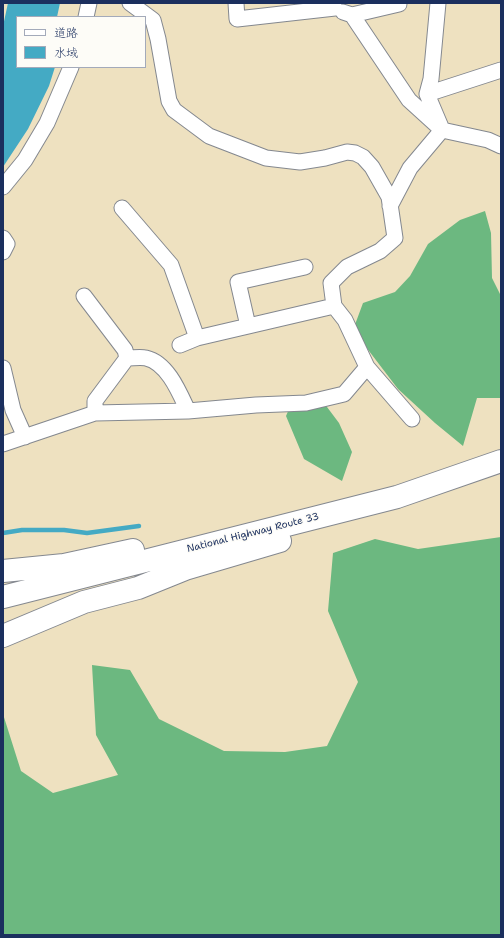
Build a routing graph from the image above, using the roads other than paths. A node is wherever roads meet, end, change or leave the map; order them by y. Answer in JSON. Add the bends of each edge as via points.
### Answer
{"nodes":[{"id":1,"x":90,"y":3,"type":"edge"},
{"id":2,"x":130,"y":3,"type":"edge"},
{"id":3,"x":236,"y":3,"type":"edge"},
{"id":4,"x":400,"y":3,"type":"edge"},
{"id":5,"x":438,"y":3,"type":"edge"},
{"id":6,"x":331,"y":6,"type":"edge"},
{"id":7,"x":352,"y":15,"type":"junction"},
{"id":8,"x":86,"y":16,"type":"edge"},
{"id":9,"x":70,"y":68,"type":"edge"},
{"id":10,"x":501,"y":70,"type":"edge"},
{"id":11,"x":428,"y":94,"type":"junction"},
{"id":12,"x":442,"y":130,"type":"junction"},
{"id":13,"x":501,"y":146,"type":"edge"},
{"id":14,"x":3,"y":187,"type":"edge"},
{"id":15,"x":390,"y":206,"type":"junction"},
{"id":16,"x":122,"y":208,"type":"dead end"},
{"id":17,"x":3,"y":238,"type":"edge"},
{"id":18,"x":3,"y":252,"type":"edge"},
{"id":19,"x":304,"y":267,"type":"dead end"},
{"id":20,"x":84,"y":296,"type":"dead end"},
{"id":21,"x":334,"y":306,"type":"junction"},
{"id":22,"x":248,"y":326,"type":"junction"},
{"id":23,"x":197,"y":338,"type":"junction"},
{"id":24,"x":180,"y":345,"type":"dead end"},
{"id":25,"x":128,"y":358,"type":"junction"},
{"id":26,"x":367,"y":367,"type":"junction"},
{"id":27,"x":3,"y":368,"type":"edge"},
{"id":28,"x":188,"y":411,"type":"junction"},
{"id":29,"x":95,"y":413,"type":"junction"},
{"id":30,"x":412,"y":418,"type":"dead end"},
{"id":31,"x":25,"y":437,"type":"junction"},
{"id":32,"x":3,"y":444,"type":"edge"},
{"id":33,"x":501,"y":461,"type":"edge"},
{"id":34,"x":397,"y":497,"type":"junction"},
{"id":35,"x":198,"y":547,"type":"junction"},
{"id":36,"x":3,"y":571,"type":"edge"},
{"id":37,"x":3,"y":597,"type":"edge"},
{"id":38,"x":3,"y":636,"type":"edge"}],
"edges":[{"from":1,"to":8,"type":"street"},
{"from":2,"to":15,"type":"street","via":[[153,20],[169,101],[174,110],[209,136],[266,158],[300,162],[347,152],[355,153],[372,167],[389,197]]},
{"from":3,"to":6,"type":"street","via":[[237,19]]},
{"from":4,"to":7,"type":"street"},
{"from":5,"to":11,"type":"street"},
{"from":6,"to":7,"type":"street"},
{"from":7,"to":12,"type":"street","via":[[409,100]]},
{"from":9,"to":14,"type":"street","via":[[47,123],[25,160]]},
{"from":10,"to":11,"type":"street"},
{"from":11,"to":12,"type":"street"},
{"from":12,"to":13,"type":"street","via":[[488,140]]},
{"from":12,"to":15,"type":"street","via":[[410,168]]},
{"from":15,"to":21,"type":"street","via":[[395,238],[380,251],[347,267],[331,283]]},
{"from":16,"to":23,"type":"street","via":[[171,265]]},
{"from":17,"to":18,"type":"street","via":[[6,244]]},
{"from":19,"to":22,"type":"street","via":[[238,282]]},
{"from":20,"to":25,"type":"street","via":[[125,350]]},
{"from":21,"to":22,"type":"street"},
{"from":21,"to":26,"type":"street","via":[[345,320]]},
{"from":22,"to":23,"type":"street"},
{"from":23,"to":24,"type":"street"},
{"from":25,"to":28,"type":"street","via":[[147,358],[161,367],[178,388]]},
{"from":25,"to":29,"type":"street","via":[[95,401]]},
{"from":26,"to":28,"type":"street","via":[[344,394],[306,403]]},
{"from":26,"to":30,"type":"street"},
{"from":27,"to":31,"type":"street","via":[[13,410]]},
{"from":28,"to":29,"type":"street"},
{"from":29,"to":31,"type":"street"},
{"from":31,"to":32,"type":"street"},
{"from":33,"to":34,"type":"highway","name":"National Highway Route 33"},
{"from":34,"to":35,"type":"highway","name":"National Highway Route 33"},
{"from":34,"to":38,"type":"highway","via":[[319,530],[185,569],[138,588],[84,602]]},
{"from":35,"to":36,"type":"highway","via":[[139,548],[64,565]]},
{"from":35,"to":37,"type":"highway","name":"National Highway Route 33"}]}
